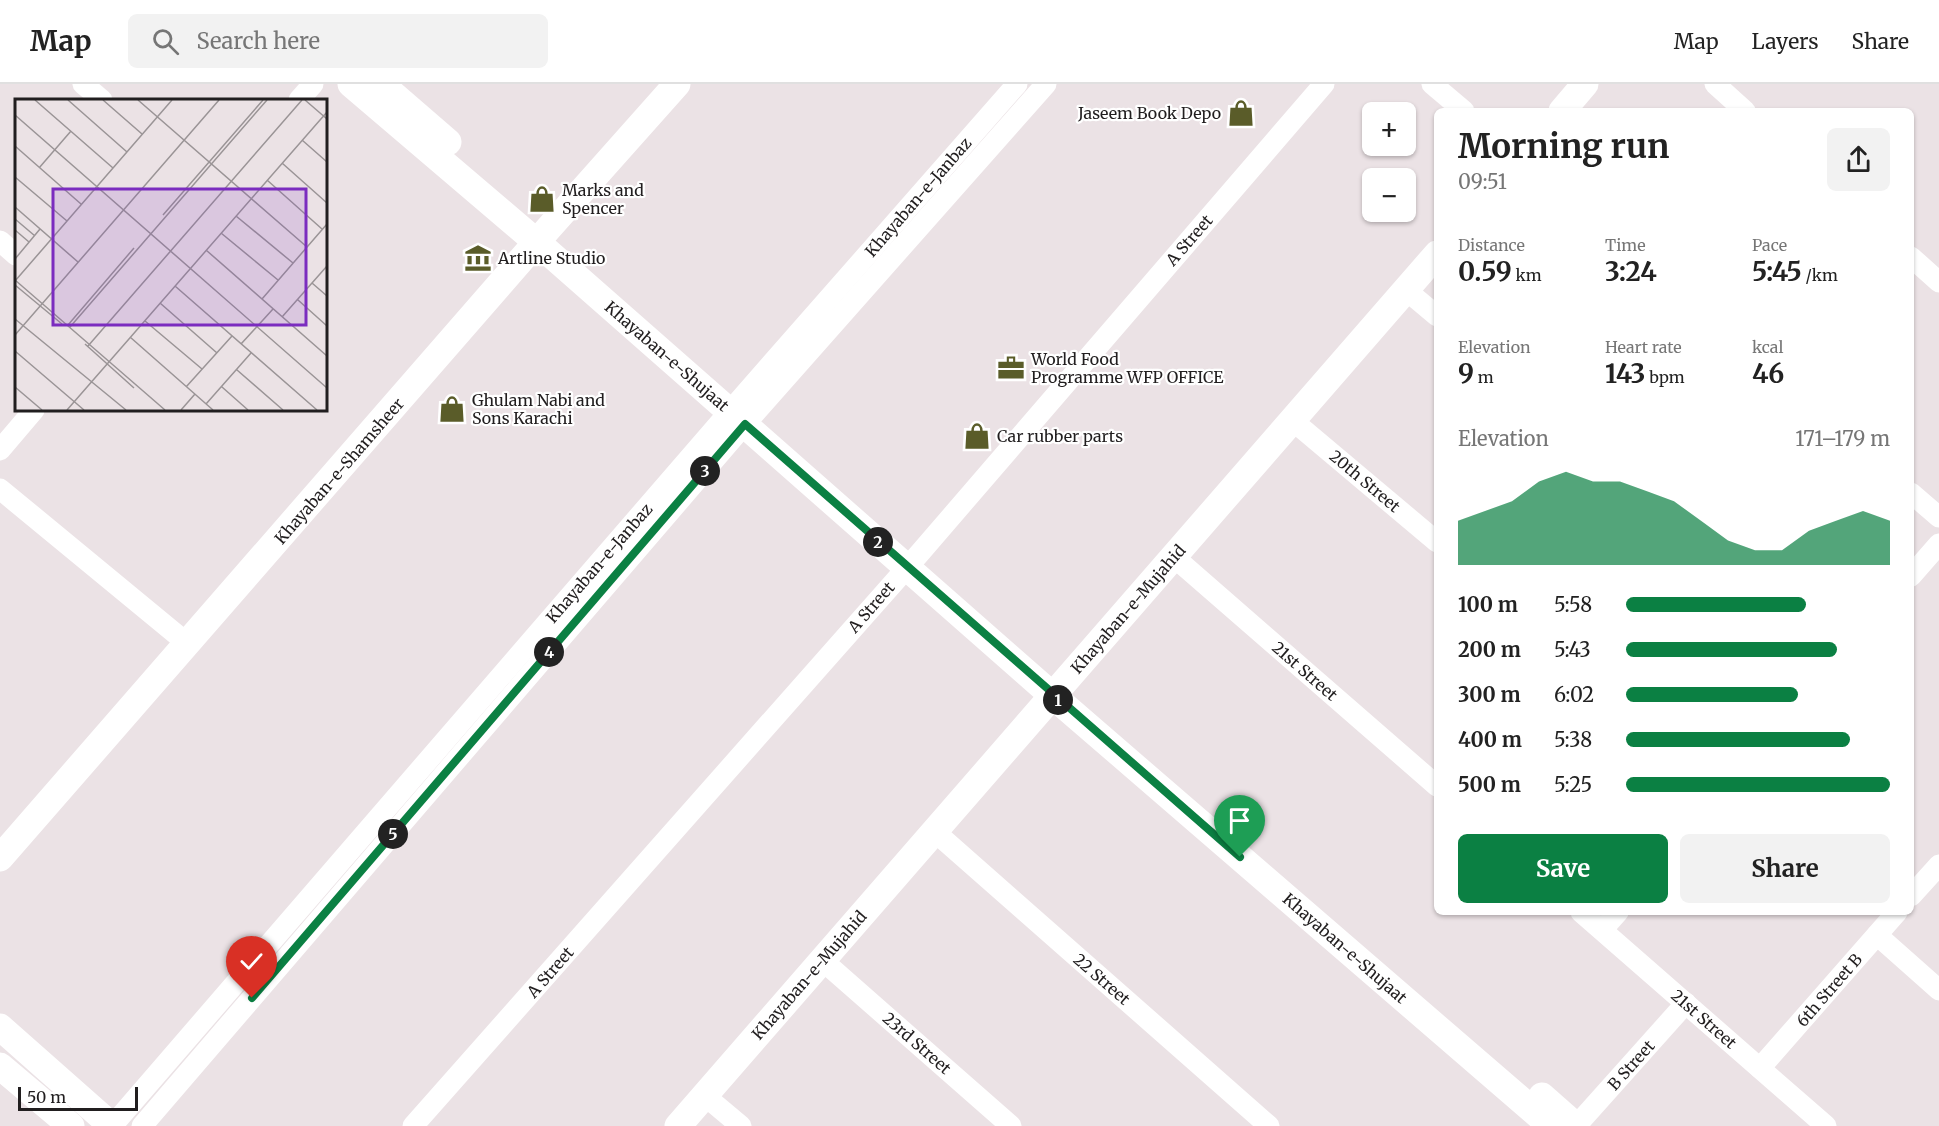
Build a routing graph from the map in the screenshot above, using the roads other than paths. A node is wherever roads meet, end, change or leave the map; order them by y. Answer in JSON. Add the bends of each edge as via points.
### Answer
{"nodes":[{"id":1,"x":83,"y":84,"type":"edge"},
{"id":2,"x":313,"y":84,"type":"edge"},
{"id":3,"x":351,"y":84,"type":"edge"},
{"id":4,"x":381,"y":84,"type":"edge"},
{"id":5,"x":677,"y":84,"type":"edge"},
{"id":6,"x":1017,"y":84,"type":"edge"},
{"id":7,"x":1046,"y":84,"type":"edge"},
{"id":8,"x":1324,"y":84,"type":"edge"},
{"id":9,"x":1432,"y":84,"type":"edge"},
{"id":10,"x":1585,"y":84,"type":"edge"},
{"id":11,"x":1714,"y":84,"type":"edge"},
{"id":12,"x":101,"y":99,"type":"edge"},
{"id":13,"x":300,"y":99,"type":"edge"},
{"id":14,"x":1460,"y":108,"type":"edge"},
{"id":15,"x":1565,"y":108,"type":"edge"},
{"id":16,"x":1742,"y":108,"type":"edge"},
{"id":17,"x":543,"y":236,"type":"junction"},
{"id":18,"x":0,"y":241,"type":"edge"},
{"id":19,"x":15,"y":254,"type":"edge"},
{"id":20,"x":1434,"y":257,"type":"edge"},
{"id":21,"x":1914,"y":260,"type":"edge"},
{"id":22,"x":1939,"y":282,"type":"edge"},
{"id":23,"x":1406,"y":290,"type":"junction"},
{"id":24,"x":1434,"y":313,"type":"edge"},
{"id":25,"x":33,"y":411,"type":"edge"},
{"id":26,"x":743,"y":411,"type":"junction"},
{"id":27,"x":1292,"y":420,"type":"junction"},
{"id":28,"x":0,"y":450,"type":"edge"},
{"id":29,"x":0,"y":489,"type":"edge"},
{"id":30,"x":1914,"y":497,"type":"edge"},
{"id":31,"x":1939,"y":518,"type":"edge"},
{"id":32,"x":1434,"y":539,"type":"edge"},
{"id":33,"x":1939,"y":544,"type":"edge"},
{"id":34,"x":1174,"y":556,"type":"junction"},
{"id":35,"x":913,"y":560,"type":"junction"},
{"id":36,"x":1914,"y":573,"type":"edge"},
{"id":37,"x":188,"y":644,"type":"junction"},
{"id":38,"x":1058,"y":689,"type":"junction"},
{"id":39,"x":1434,"y":783,"type":"edge"},
{"id":40,"x":934,"y":831,"type":"junction"},
{"id":41,"x":0,"y":858,"type":"edge"},
{"id":42,"x":1939,"y":864,"type":"edge"},
{"id":43,"x":1914,"y":893,"type":"edge"},
{"id":44,"x":1584,"y":915,"type":"edge"},
{"id":45,"x":1615,"y":915,"type":"edge"},
{"id":46,"x":1894,"y":915,"type":"edge"},
{"id":47,"x":1602,"y":930,"type":"junction"},
{"id":48,"x":1876,"y":935,"type":"junction"},
{"id":49,"x":822,"y":960,"type":"junction"},
{"id":50,"x":1939,"y":990,"type":"edge"},
{"id":51,"x":1686,"y":1003,"type":"junction"},
{"id":52,"x":0,"y":1027,"type":"edge"},
{"id":53,"x":0,"y":1066,"type":"edge"},
{"id":54,"x":1760,"y":1068,"type":"junction"},
{"id":55,"x":704,"y":1095,"type":"junction"},
{"id":56,"x":71,"y":1126,"type":"edge"},
{"id":57,"x":112,"y":1126,"type":"edge"},
{"id":58,"x":142,"y":1126,"type":"edge"},
{"id":59,"x":413,"y":1126,"type":"edge"},
{"id":60,"x":678,"y":1126,"type":"edge"},
{"id":61,"x":741,"y":1126,"type":"edge"},
{"id":62,"x":1011,"y":1126,"type":"edge"},
{"id":63,"x":1269,"y":1126,"type":"edge"},
{"id":64,"x":1551,"y":1126,"type":"edge"},
{"id":65,"x":1576,"y":1126,"type":"edge"},
{"id":66,"x":1826,"y":1126,"type":"edge"}],
"edges":[{"from":1,"to":12,"type":"street"},
{"from":2,"to":13,"type":"street"},
{"from":3,"to":17,"type":"main road","name":"Khayaban-e-Shujaat"},
{"from":4,"to":17,"type":"main road","name":"Khayaban-e-Shujaat"},
{"from":5,"to":17,"type":"main road","name":"Khayaban-e-Shamsheer"},
{"from":6,"to":26,"type":"street","name":"Khayaban-e-Janbaz"},
{"from":7,"to":26,"type":"street","name":"Khayaban-e-Janbaz"},
{"from":8,"to":35,"type":"street","name":"A Street"},
{"from":9,"to":14,"type":"street"},
{"from":10,"to":15,"type":"main road"},
{"from":11,"to":16,"type":"street"},
{"from":17,"to":26,"type":"main road","name":"Khayaban-e-Shujaat"},
{"from":17,"to":37,"type":"main road","name":"Khayaban-e-Shamsheer"},
{"from":18,"to":19,"type":"street"},
{"from":20,"to":23,"type":"main road","name":"Khayaban-e-Mujahid"},
{"from":21,"to":22,"type":"street"},
{"from":23,"to":24,"type":"street"},
{"from":23,"to":27,"type":"main road","name":"Khayaban-e-Mujahid"},
{"from":25,"to":28,"type":"street"},
{"from":26,"to":35,"type":"main road","name":"Khayaban-e-Shujaat"},
{"from":26,"to":57,"type":"street","name":"Khayaban-e-Janbaz"},
{"from":26,"to":58,"type":"street","name":"Khayaban-e-Janbaz"},
{"from":27,"to":32,"type":"street","name":"20th Street"},
{"from":27,"to":34,"type":"main road","name":"Khayaban-e-Mujahid"},
{"from":29,"to":37,"type":"street"},
{"from":30,"to":31,"type":"street"},
{"from":33,"to":36,"type":"street"},
{"from":34,"to":38,"type":"main road","name":"Khayaban-e-Mujahid"},
{"from":34,"to":39,"type":"street","name":"21st Street"},
{"from":35,"to":38,"type":"main road","name":"Khayaban-e-Shujaat"},
{"from":35,"to":59,"type":"street","name":"A Street"},
{"from":37,"to":41,"type":"main road","name":"Khayaban-e-Shamsheer"},
{"from":38,"to":40,"type":"main road","name":"Khayaban-e-Mujahid"},
{"from":38,"to":64,"type":"main road","name":"Khayaban-e-Shujaat"},
{"from":38,"to":65,"type":"main road","name":"Khayaban-e-Shujaat"},
{"from":40,"to":49,"type":"main road","name":"Khayaban-e-Mujahid"},
{"from":40,"to":63,"type":"street","name":"22 Street"},
{"from":42,"to":43,"type":"street"},
{"from":44,"to":47,"type":"street","name":"21st Street"},
{"from":45,"to":47,"type":"street"},
{"from":46,"to":48,"type":"street","name":"6th Street B"},
{"from":47,"to":51,"type":"street","name":"21st Street"},
{"from":48,"to":50,"type":"street"},
{"from":48,"to":54,"type":"street","name":"6th Street B"},
{"from":49,"to":55,"type":"main road","name":"Khayaban-e-Mujahid"},
{"from":49,"to":62,"type":"street","name":"23rd Street"},
{"from":51,"to":54,"type":"street","name":"21st Street"},
{"from":51,"to":65,"type":"street","name":"B Street"},
{"from":52,"to":57,"type":"main road"},
{"from":53,"to":56,"type":"main road"},
{"from":54,"to":66,"type":"street","name":"21st Street"},
{"from":55,"to":60,"type":"main road","name":"Khayaban-e-Mujahid"},
{"from":55,"to":61,"type":"street"}]}
